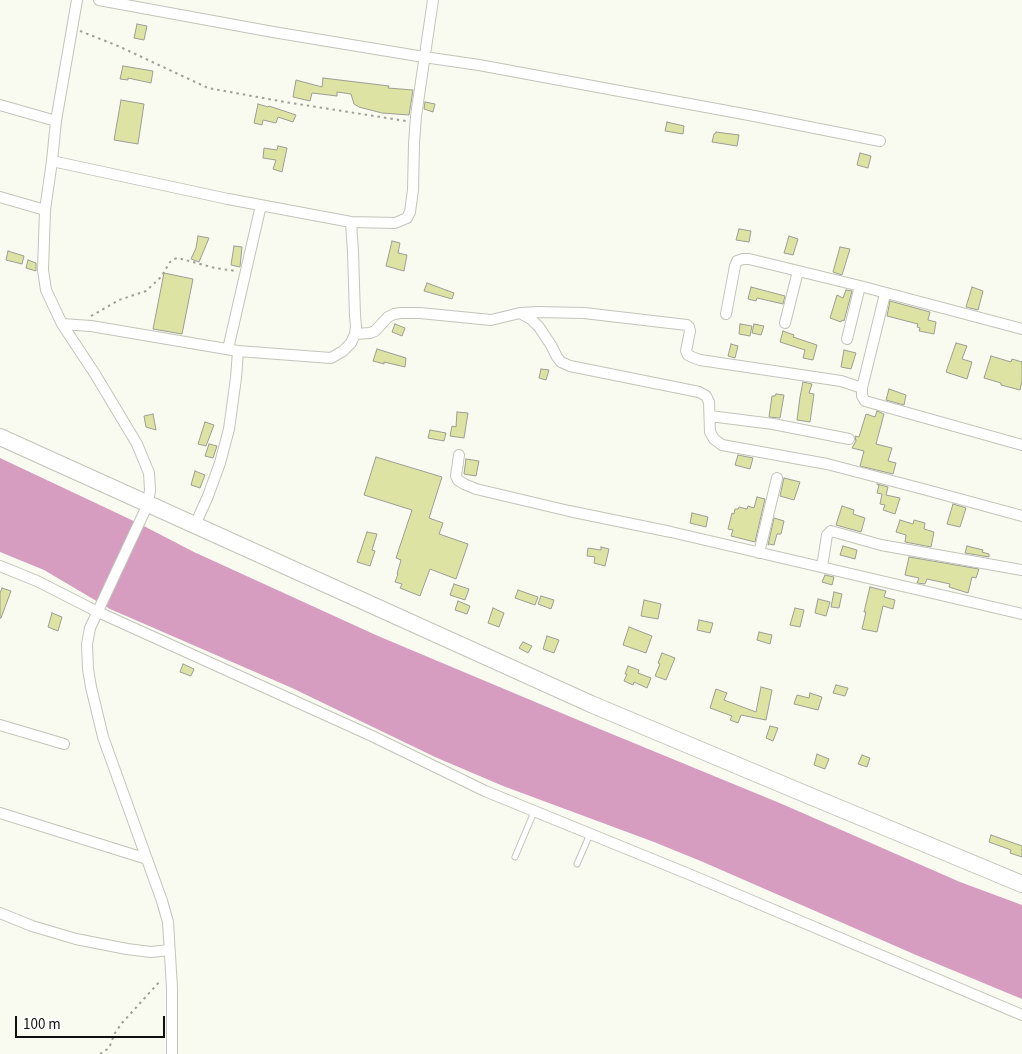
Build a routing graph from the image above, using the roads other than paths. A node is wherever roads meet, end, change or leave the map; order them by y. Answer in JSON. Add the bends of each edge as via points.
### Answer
{"nodes":[{"id":1,"x":76,"y":0,"type":"edge"},
{"id":2,"x":99,"y":0,"type":"edge"},
{"id":3,"x":433,"y":0,"type":"edge"},
{"id":4,"x":424,"y":57,"type":"junction"},
{"id":5,"x":0,"y":105,"type":"edge"},
{"id":6,"x":56,"y":121,"type":"junction"},
{"id":7,"x":880,"y":141,"type":"dead end"},
{"id":8,"x":52,"y":161,"type":"junction"},
{"id":9,"x":0,"y":198,"type":"edge"},
{"id":10,"x":261,"y":205,"type":"junction"},
{"id":11,"x":45,"y":210,"type":"junction"},
{"id":12,"x":351,"y":222,"type":"junction"},
{"id":13,"x":798,"y":271,"type":"junction"},
{"id":14,"x":860,"y":286,"type":"junction"},
{"id":15,"x":885,"y":294,"type":"junction"},
{"id":16,"x":520,"y":313,"type":"junction"},
{"id":17,"x":726,"y":314,"type":"dead end"},
{"id":18,"x":785,"y":323,"type":"dead end"},
{"id":19,"x":62,"y":324,"type":"junction"},
{"id":20,"x":1022,"y":329,"type":"edge"},
{"id":21,"x":355,"y":334,"type":"junction"},
{"id":22,"x":847,"y":339,"type":"dead end"},
{"id":23,"x":233,"y":350,"type":"junction"},
{"id":24,"x":862,"y":388,"type":"junction"},
{"id":25,"x":710,"y":416,"type":"junction"},
{"id":26,"x":0,"y":437,"type":"edge"},
{"id":27,"x":850,"y":438,"type":"dead end"},
{"id":28,"x":1022,"y":445,"type":"edge"},
{"id":29,"x":459,"y":454,"type":"dead end"},
{"id":30,"x":777,"y":478,"type":"dead end"},
{"id":31,"x":146,"y":509,"type":"junction"},
{"id":32,"x":1022,"y":516,"type":"edge"},
{"id":33,"x":194,"y":525,"type":"junction"},
{"id":34,"x":759,"y":553,"type":"junction"},
{"id":35,"x":0,"y":566,"type":"edge"},
{"id":36,"x":822,"y":567,"type":"junction"},
{"id":37,"x":1022,"y":570,"type":"edge"},
{"id":38,"x":99,"y":610,"type":"junction"},
{"id":39,"x":1022,"y":614,"type":"edge"},
{"id":40,"x":0,"y":724,"type":"edge"},
{"id":41,"x":64,"y":744,"type":"dead end"},
{"id":42,"x":534,"y":811,"type":"junction"},
{"id":43,"x":0,"y":813,"type":"edge"},
{"id":44,"x":590,"y":834,"type":"junction"},
{"id":45,"x":515,"y":857,"type":"dead end"},
{"id":46,"x":147,"y":859,"type":"junction"},
{"id":47,"x":577,"y":864,"type":"dead end"},
{"id":48,"x":1022,"y":884,"type":"edge"},
{"id":49,"x":0,"y":913,"type":"edge"},
{"id":50,"x":170,"y":950,"type":"junction"},
{"id":51,"x":1022,"y":1015,"type":"edge"},
{"id":52,"x":172,"y":1054,"type":"edge"}],
"edges":[{"from":1,"to":6,"type":"street"},
{"from":2,"to":4,"type":"street"},
{"from":3,"to":4,"type":"street"},
{"from":4,"to":7,"type":"street"},
{"from":4,"to":12,"type":"street","via":[[410,212],[407,218],[394,223]]},
{"from":5,"to":6,"type":"street"},
{"from":6,"to":8,"type":"street"},
{"from":8,"to":10,"type":"street"},
{"from":8,"to":11,"type":"street"},
{"from":9,"to":11,"type":"street"},
{"from":10,"to":12,"type":"street"},
{"from":10,"to":23,"type":"street"},
{"from":11,"to":19,"type":"street","via":[[42,270],[46,290]]},
{"from":12,"to":21,"type":"street"},
{"from":13,"to":14,"type":"street"},
{"from":13,"to":17,"type":"street","via":[[749,259],[737,261]]},
{"from":13,"to":18,"type":"street"},
{"from":14,"to":15,"type":"street"},
{"from":14,"to":22,"type":"street"},
{"from":15,"to":20,"type":"street"},
{"from":15,"to":24,"type":"street"},
{"from":16,"to":21,"type":"street","via":[[491,320],[401,313],[388,317],[370,333]]},
{"from":16,"to":24,"type":"street","via":[[584,312],[687,326],[690,331],[686,351],[700,360],[841,381]]},
{"from":16,"to":25,"type":"street","via":[[539,327],[562,362],[699,392],[709,402]]},
{"from":19,"to":23,"type":"street","via":[[101,327]]},
{"from":19,"to":31,"type":"street","via":[[137,444],[149,473]]},
{"from":21,"to":23,"type":"street","via":[[343,352],[331,358]]},
{"from":23,"to":33,"type":"street","via":[[232,404],[225,446]]},
{"from":24,"to":28,"type":"street","via":[[865,401]]},
{"from":25,"to":27,"type":"street"},
{"from":25,"to":32,"type":"street","via":[[710,432],[722,445],[827,464]]},
{"from":26,"to":31,"type":"main road"},
{"from":29,"to":34,"type":"street","via":[[456,476],[476,489]]},
{"from":30,"to":34,"type":"street"},
{"from":31,"to":33,"type":"main road"},
{"from":31,"to":38,"type":"street"},
{"from":33,"to":48,"type":"main road","via":[[591,704]]},
{"from":34,"to":36,"type":"street"},
{"from":35,"to":38,"type":"street"},
{"from":36,"to":37,"type":"street","via":[[826,534],[831,532],[881,545]]},
{"from":36,"to":39,"type":"street"},
{"from":38,"to":42,"type":"street","via":[[484,791]]},
{"from":38,"to":46,"type":"street","via":[[86,644],[90,687],[103,737]]},
{"from":40,"to":41,"type":"street"},
{"from":42,"to":44,"type":"street"},
{"from":42,"to":45,"type":"lane"},
{"from":43,"to":46,"type":"street"},
{"from":44,"to":47,"type":"lane"},
{"from":44,"to":51,"type":"street"},
{"from":46,"to":50,"type":"street","via":[[168,922]]},
{"from":49,"to":50,"type":"street","via":[[76,939],[151,952]]},
{"from":50,"to":52,"type":"street"}]}
